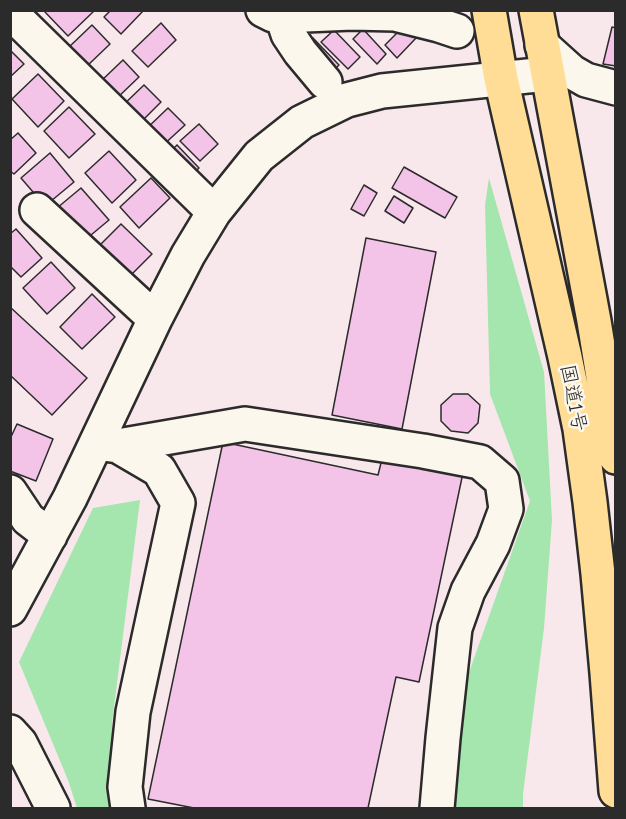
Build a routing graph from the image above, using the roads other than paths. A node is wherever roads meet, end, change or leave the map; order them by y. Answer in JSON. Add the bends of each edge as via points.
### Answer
{"nodes":[{"id":1,"x":489,"y":10,"type":"edge"},
{"id":2,"x":536,"y":10,"type":"edge"},
{"id":3,"x":13,"y":12,"type":"edge"},
{"id":4,"x":273,"y":13,"type":"edge"},
{"id":5,"x":448,"y":28,"type":"dead end"},
{"id":6,"x":545,"y":60,"type":"junction"},
{"id":7,"x":501,"y":79,"type":"junction"},
{"id":8,"x":325,"y":82,"type":"dead end"},
{"id":9,"x":615,"y":88,"type":"edge"},
{"id":10,"x":37,"y":210,"type":"dead end"},
{"id":11,"x":214,"y":212,"type":"junction"},
{"id":12,"x":155,"y":320,"type":"junction"},
{"id":13,"x":107,"y":444,"type":"junction"},
{"id":14,"x":615,"y":457,"type":"edge"},
{"id":15,"x":10,"y":492,"type":"edge"},
{"id":16,"x":50,"y":536,"type":"junction"},
{"id":17,"x":10,"y":609,"type":"edge"},
{"id":18,"x":10,"y":732,"type":"edge"},
{"id":19,"x":615,"y":792,"type":"edge"},
{"id":20,"x":53,"y":808,"type":"edge"},
{"id":21,"x":128,"y":808,"type":"edge"},
{"id":22,"x":437,"y":808,"type":"edge"}],
"edges":[{"from":1,"to":7,"type":"highway","name":"国道1号"},
{"from":2,"to":6,"type":"highway","name":"国道1号"},
{"from":3,"to":11,"type":"street"},
{"from":4,"to":5,"type":"street","via":[[395,14]]},
{"from":4,"to":8,"type":"street"},
{"from":6,"to":7,"type":"street"},
{"from":6,"to":9,"type":"street","via":[[586,80]]},
{"from":6,"to":14,"type":"highway","name":"国道1号"},
{"from":7,"to":11,"type":"street","via":[[382,92],[347,100],[302,122],[259,156]]},
{"from":7,"to":19,"type":"highway","name":"国道1号","via":[[580,429],[598,574]]},
{"from":10,"to":12,"type":"street"},
{"from":11,"to":12,"type":"street"},
{"from":12,"to":13,"type":"street"},
{"from":13,"to":16,"type":"street"},
{"from":13,"to":21,"type":"street","via":[[159,470],[178,503],[133,712],[125,787]]},
{"from":13,"to":22,"type":"street","via":[[245,424],[480,462],[502,481],[506,510],[455,628]]},
{"from":15,"to":16,"type":"street","via":[[28,519]]},
{"from":16,"to":17,"type":"street"},
{"from":18,"to":20,"type":"street","via":[[20,743]]}]}
